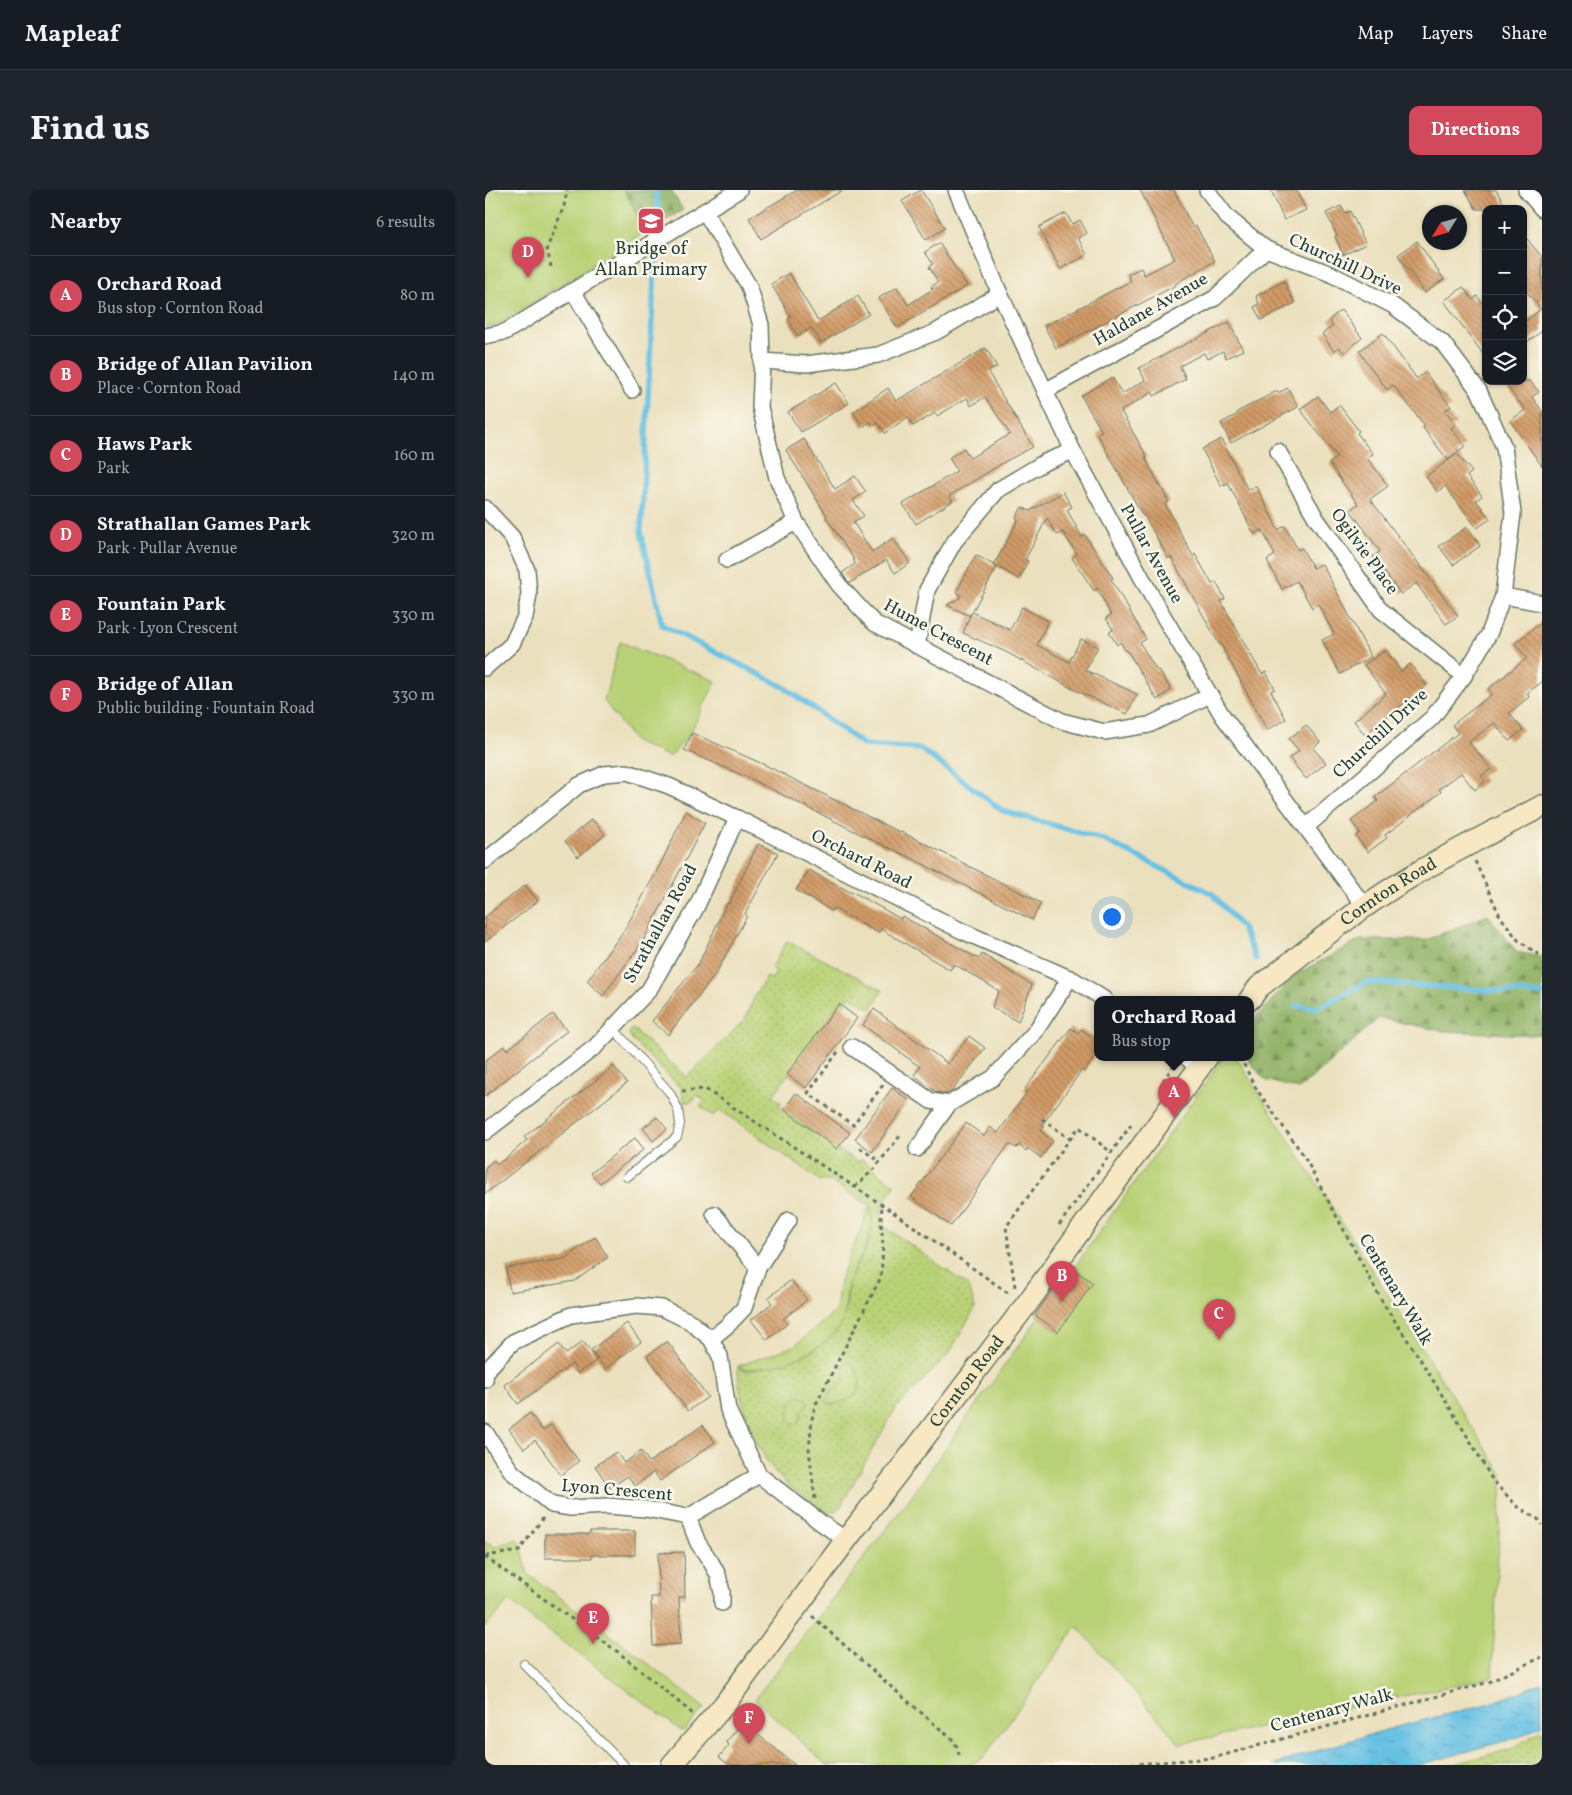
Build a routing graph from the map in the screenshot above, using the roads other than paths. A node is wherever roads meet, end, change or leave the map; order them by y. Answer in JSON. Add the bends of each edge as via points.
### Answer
{"nodes":[{"id":1,"x":739,"y":190,"type":"edge"},
{"id":2,"x":956,"y":190,"type":"edge"},
{"id":3,"x":1207,"y":190,"type":"edge"},
{"id":4,"x":1526,"y":190,"type":"edge"},
{"id":5,"x":1542,"y":209,"type":"edge"},
{"id":6,"x":705,"y":212,"type":"junction"},
{"id":7,"x":1266,"y":249,"type":"junction"},
{"id":8,"x":573,"y":291,"type":"junction"},
{"id":9,"x":1000,"y":294,"type":"junction"},
{"id":10,"x":485,"y":336,"type":"edge"},
{"id":11,"x":762,"y":361,"type":"junction"},
{"id":12,"x":632,"y":390,"type":"dead end"},
{"id":13,"x":1045,"y":391,"type":"junction"},
{"id":14,"x":1073,"y":451,"type":"junction"},
{"id":15,"x":1278,"y":452,"type":"dead end"},
{"id":16,"x":485,"y":508,"type":"edge"},
{"id":17,"x":796,"y":522,"type":"junction"},
{"id":18,"x":727,"y":560,"type":"dead end"},
{"id":19,"x":1503,"y":596,"type":"junction"},
{"id":20,"x":1542,"y":603,"type":"edge"},
{"id":21,"x":917,"y":646,"type":"junction"},
{"id":22,"x":485,"y":668,"type":"edge"},
{"id":23,"x":1464,"y":676,"type":"junction"},
{"id":24,"x":1210,"y":695,"type":"junction"},
{"id":25,"x":1542,"y":806,"type":"edge"},
{"id":26,"x":737,"y":818,"type":"junction"},
{"id":27,"x":1307,"y":827,"type":"junction"},
{"id":28,"x":485,"y":862,"type":"edge"},
{"id":29,"x":1365,"y":907,"type":"junction"},
{"id":30,"x":1070,"y":978,"type":"junction"},
{"id":31,"x":1099,"y":996,"type":"edge"},
{"id":32,"x":1252,"y":996,"type":"edge"},
{"id":33,"x":613,"y":1028,"type":"junction"},
{"id":34,"x":847,"y":1047,"type":"road end"},
{"id":35,"x":1197,"y":1061,"type":"edge"},
{"id":36,"x":949,"y":1104,"type":"junction"},
{"id":37,"x":485,"y":1132,"type":"edge"},
{"id":38,"x":917,"y":1149,"type":"dead end"},
{"id":39,"x":627,"y":1177,"type":"dead end"},
{"id":40,"x":714,"y":1214,"type":"dead end"},
{"id":41,"x":789,"y":1220,"type":"dead end"},
{"id":42,"x":758,"y":1268,"type":"junction"},
{"id":43,"x":711,"y":1338,"type":"junction"},
{"id":44,"x":485,"y":1380,"type":"edge"},
{"id":45,"x":485,"y":1432,"type":"edge"},
{"id":46,"x":759,"y":1475,"type":"junction"},
{"id":47,"x":688,"y":1518,"type":"junction"},
{"id":48,"x":846,"y":1540,"type":"junction"},
{"id":49,"x":722,"y":1603,"type":"dead end"},
{"id":50,"x":523,"y":1664,"type":"dead end"},
{"id":51,"x":625,"y":1765,"type":"edge"},
{"id":52,"x":672,"y":1765,"type":"edge"}],
"edges":[{"from":1,"to":6,"type":"street"},
{"from":2,"to":9,"type":"street","name":"Pullar Avenue"},
{"from":3,"to":7,"type":"street","name":"Churchill Drive","via":[[1227,216]]},
{"from":4,"to":5,"type":"street"},
{"from":6,"to":8,"type":"street"},
{"from":6,"to":11,"type":"street","name":"Hume Crescent","via":[[749,286],[761,325]]},
{"from":7,"to":13,"type":"street","name":"Haldane Avenue","via":[[1215,298]]},
{"from":7,"to":19,"type":"street","name":"Churchill Drive","via":[[1331,274],[1392,305],[1443,342],[1479,391],[1504,447],[1513,512]]},
{"from":8,"to":10,"type":"street","via":[[505,332]]},
{"from":8,"to":12,"type":"street"},
{"from":9,"to":11,"type":"street","via":[[936,332],[879,355],[806,364]]},
{"from":9,"to":13,"type":"street","name":"Pullar Avenue"},
{"from":11,"to":17,"type":"street","name":"Hume Crescent","via":[[760,407],[777,478]]},
{"from":13,"to":14,"type":"street","name":"Pullar Avenue"},
{"from":14,"to":21,"type":"street","via":[[1045,462],[999,490],[954,542],[927,590]]},
{"from":14,"to":24,"type":"street","name":"Pullar Avenue"},
{"from":15,"to":23,"type":"street","name":"Ogilvie Place","via":[[1316,518],[1381,610]]},
{"from":16,"to":22,"type":"street","via":[[512,537],[527,570],[529,594],[525,617],[512,644]]},
{"from":17,"to":18,"type":"street"},
{"from":17,"to":21,"type":"street","name":"Hume Crescent","via":[[839,585],[875,623]]},
{"from":19,"to":20,"type":"street"},
{"from":19,"to":23,"type":"street","name":"Churchill Drive","via":[[1489,634]]},
{"from":21,"to":24,"type":"street","name":"Hume Crescent","via":[[1062,721],[1104,732],[1149,725]]},
{"from":23,"to":27,"type":"street","name":"Churchill Drive","via":[[1432,718]]},
{"from":24,"to":27,"type":"street","name":"Pullar Avenue"},
{"from":25,"to":29,"type":"main road","name":"Cornton Road","via":[[1407,879]]},
{"from":26,"to":28,"type":"street","name":"Orchard Road","via":[[669,786],[627,772],[604,774],[579,785]]},
{"from":26,"to":30,"type":"street","name":"Orchard Road","via":[[962,930]]},
{"from":26,"to":33,"type":"street","name":"Strathallan Road","via":[[696,908],[649,990]]},
{"from":27,"to":29,"type":"street","name":"Pullar Avenue"},
{"from":29,"to":32,"type":"main road","name":"Cornton Road","via":[[1259,987]]},
{"from":30,"to":31,"type":"street","name":"Orchard Road"},
{"from":30,"to":36,"type":"street","via":[[1035,1032],[993,1078]]},
{"from":33,"to":37,"type":"street","name":"Strathallan Road","via":[[595,1047]]},
{"from":33,"to":39,"type":"lane","via":[[670,1093],[678,1109],[680,1124],[677,1138]]},
{"from":34,"to":36,"type":"street","via":[[931,1101]]},
{"from":35,"to":48,"type":"main road","name":"Cornton Road","via":[[1128,1166]]},
{"from":36,"to":38,"type":"street"},
{"from":40,"to":42,"type":"street"},
{"from":41,"to":42,"type":"street"},
{"from":42,"to":43,"type":"street","via":[[744,1308]]},
{"from":43,"to":44,"type":"street","via":[[689,1321],[662,1308],[636,1306],[571,1315],[513,1342],[486,1371]]},
{"from":43,"to":46,"type":"street","via":[[719,1356],[728,1410]]},
{"from":45,"to":47,"type":"street","name":"Lyon Crescent","via":[[512,1472],[552,1505],[646,1509]]},
{"from":46,"to":47,"type":"street","name":"Lyon Crescent"},
{"from":46,"to":48,"type":"street"},
{"from":47,"to":49,"type":"street","name":"Lyon Crescent","via":[[697,1543],[718,1575]]},
{"from":48,"to":52,"type":"main road","name":"Cornton Road","via":[[724,1705]]},
{"from":50,"to":51,"type":"lane"}]}
